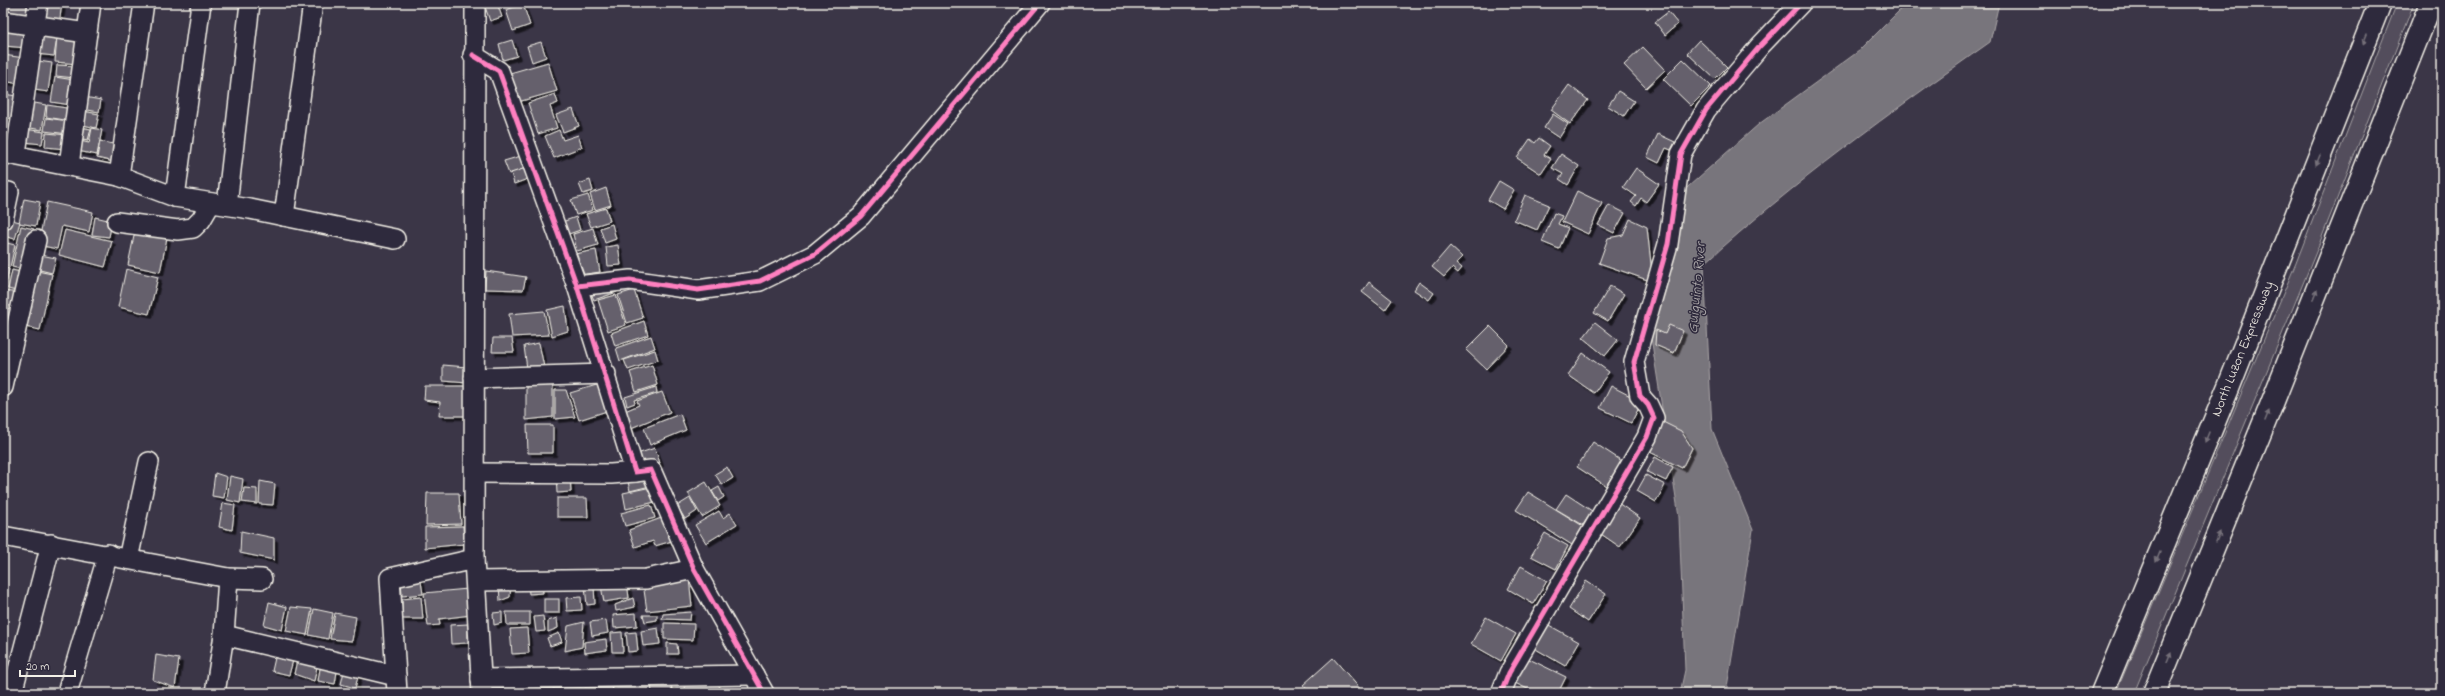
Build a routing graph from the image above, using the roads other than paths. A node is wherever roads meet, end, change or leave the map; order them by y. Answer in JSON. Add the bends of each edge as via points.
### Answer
{"nodes":[{"id":1,"x":38,"y":3,"type":"edge"},
{"id":2,"x":91,"y":3,"type":"edge"},
{"id":3,"x":144,"y":3,"type":"edge"},
{"id":4,"x":201,"y":3,"type":"edge"},
{"id":5,"x":250,"y":3,"type":"edge"},
{"id":6,"x":313,"y":3,"type":"edge"},
{"id":7,"x":475,"y":3,"type":"edge"},
{"id":8,"x":1040,"y":3,"type":"edge"},
{"id":9,"x":1801,"y":3,"type":"edge"},
{"id":10,"x":2380,"y":3,"type":"edge"},
{"id":11,"x":2431,"y":3,"type":"edge"},
{"id":12,"x":3,"y":21,"type":"edge"},
{"id":13,"x":35,"y":26,"type":"junction"},
{"id":14,"x":87,"y":33,"type":"junction"},
{"id":15,"x":473,"y":55,"type":"junction"},
{"id":16,"x":9,"y":153,"type":"edge"},
{"id":17,"x":69,"y":165,"type":"junction"},
{"id":18,"x":119,"y":176,"type":"junction"},
{"id":19,"x":3,"y":191,"type":"edge"},
{"id":20,"x":175,"y":197,"type":"junction"},
{"id":21,"x":219,"y":204,"type":"junction"},
{"id":22,"x":284,"y":216,"type":"junction"},
{"id":23,"x":3,"y":220,"type":"edge"},
{"id":24,"x":116,"y":222,"type":"dead end"},
{"id":25,"x":395,"y":239,"type":"dead end"},
{"id":26,"x":36,"y":240,"type":"dead end"},
{"id":27,"x":577,"y":286,"type":"junction"},
{"id":28,"x":606,"y":374,"type":"junction"},
{"id":29,"x":474,"y":378,"type":"junction"},
{"id":30,"x":3,"y":387,"type":"edge"},
{"id":31,"x":149,"y":462,"type":"dead end"},
{"id":32,"x":635,"y":472,"type":"junction"},
{"id":33,"x":475,"y":473,"type":"junction"},
{"id":34,"x":3,"y":536,"type":"edge"},
{"id":35,"x":51,"y":544,"type":"junction"},
{"id":36,"x":108,"y":554,"type":"junction"},
{"id":37,"x":128,"y":558,"type":"junction"},
{"id":38,"x":474,"y":559,"type":"junction"},
{"id":39,"x":694,"y":569,"type":"junction"},
{"id":40,"x":228,"y":578,"type":"junction"},
{"id":41,"x":262,"y":579,"type":"dead end"},
{"id":42,"x":476,"y":581,"type":"junction"},
{"id":43,"x":224,"y":635,"type":"junction"},
{"id":44,"x":754,"y":675,"type":"junction"},
{"id":45,"x":397,"y":685,"type":"edge"},
{"id":46,"x":481,"y":686,"type":"edge"},
{"id":47,"x":9,"y":691,"type":"edge"},
{"id":48,"x":67,"y":693,"type":"edge"},
{"id":49,"x":215,"y":693,"type":"edge"},
{"id":50,"x":764,"y":693,"type":"edge"},
{"id":51,"x":1501,"y":693,"type":"edge"},
{"id":52,"x":2102,"y":693,"type":"edge"},
{"id":53,"x":2154,"y":693,"type":"edge"}],
"edges":[{"from":1,"to":13,"type":"street"},
{"from":2,"to":14,"type":"street"},
{"from":3,"to":18,"type":"street"},
{"from":4,"to":20,"type":"street"},
{"from":5,"to":21,"type":"street"},
{"from":6,"to":22,"type":"street"},
{"from":7,"to":15,"type":"street"},
{"from":8,"to":27,"type":"street","via":[[861,216],[815,254],[760,280],[698,290],[630,280]]},
{"from":9,"to":51,"type":"street","via":[[1760,46],[1706,110],[1681,154],[1668,244],[1634,362],[1640,396],[1654,418],[1647,437],[1509,673]]},
{"from":10,"to":52,"type":"highway","name":"North Luzon Expressway","one_way":true,"via":[[2229,386]]},
{"from":53,"to":11,"type":"highway","one_way":true},
{"from":12,"to":13,"type":"street"},
{"from":13,"to":14,"type":"street"},
{"from":13,"to":16,"type":"street"},
{"from":14,"to":17,"type":"street"},
{"from":15,"to":27,"type":"street","via":[[499,71]]},
{"from":15,"to":29,"type":"street"},
{"from":16,"to":17,"type":"street"},
{"from":17,"to":18,"type":"street"},
{"from":18,"to":20,"type":"street"},
{"from":19,"to":23,"type":"street","via":[[9,192]]},
{"from":20,"to":21,"type":"street"},
{"from":21,"to":22,"type":"street"},
{"from":21,"to":24,"type":"street","via":[[193,228],[178,230]]},
{"from":22,"to":25,"type":"street"},
{"from":26,"to":30,"type":"street"},
{"from":27,"to":28,"type":"street"},
{"from":28,"to":29,"type":"street"},
{"from":28,"to":32,"type":"street"},
{"from":29,"to":33,"type":"street"},
{"from":31,"to":37,"type":"street"},
{"from":32,"to":33,"type":"street"},
{"from":32,"to":39,"type":"street","via":[[651,470]]},
{"from":33,"to":38,"type":"street"},
{"from":34,"to":35,"type":"street"},
{"from":35,"to":36,"type":"street"},
{"from":35,"to":47,"type":"street"},
{"from":36,"to":37,"type":"street"},
{"from":36,"to":48,"type":"street"},
{"from":37,"to":40,"type":"street"},
{"from":38,"to":42,"type":"street"},
{"from":38,"to":45,"type":"street","via":[[390,578]]},
{"from":39,"to":42,"type":"street","via":[[646,579]]},
{"from":39,"to":44,"type":"street"},
{"from":40,"to":41,"type":"street"},
{"from":40,"to":43,"type":"street"},
{"from":42,"to":46,"type":"street"},
{"from":43,"to":45,"type":"street"},
{"from":43,"to":49,"type":"street"},
{"from":44,"to":46,"type":"street"},
{"from":44,"to":50,"type":"street"}]}
